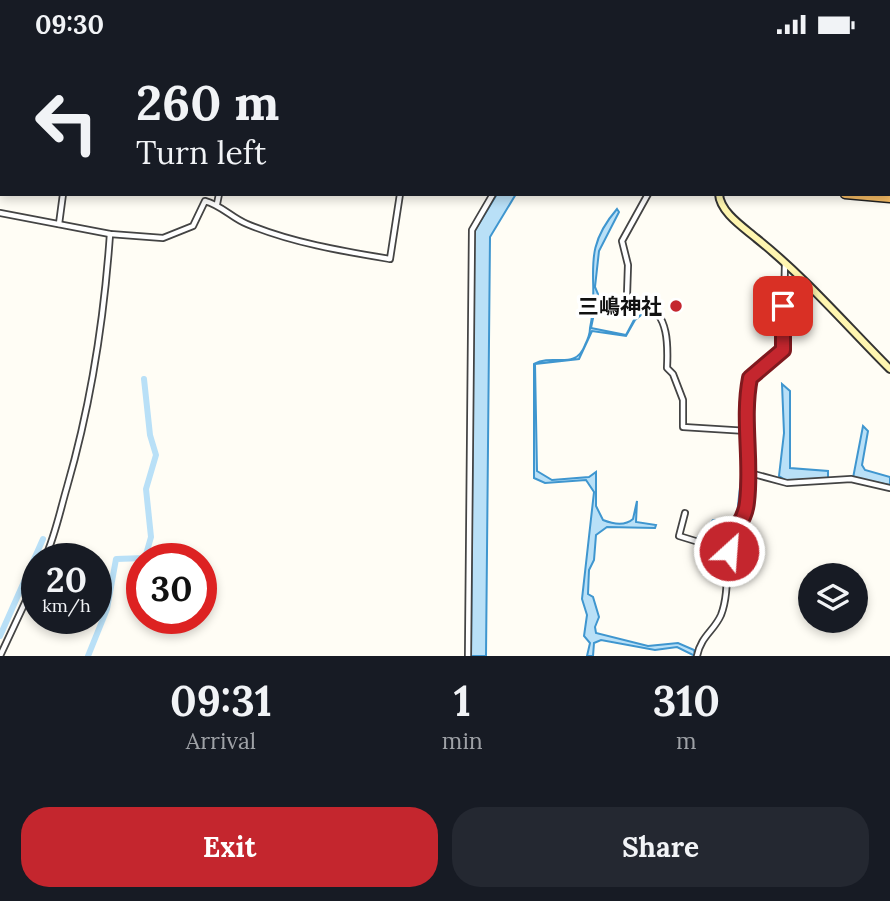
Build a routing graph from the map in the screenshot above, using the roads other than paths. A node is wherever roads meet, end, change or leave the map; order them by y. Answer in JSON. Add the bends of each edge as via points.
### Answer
{"nodes":[{"id":1,"x":63,"y":196,"type":"edge"},
{"id":2,"x":219,"y":196,"type":"edge"},
{"id":3,"x":400,"y":196,"type":"edge"},
{"id":4,"x":492,"y":196,"type":"edge"},
{"id":5,"x":647,"y":196,"type":"edge"},
{"id":6,"x":868,"y":196,"type":"edge"},
{"id":7,"x":719,"y":198,"type":"edge"},
{"id":8,"x":890,"y":198,"type":"edge"},
{"id":9,"x":217,"y":204,"type":"junction"},
{"id":10,"x":0,"y":213,"type":"edge"},
{"id":11,"x":59,"y":223,"type":"junction"},
{"id":12,"x":110,"y":234,"type":"junction"},
{"id":13,"x":785,"y":262,"type":"junction"},
{"id":14,"x":890,"y":369,"type":"edge"},
{"id":15,"x":747,"y":431,"type":"junction"},
{"id":16,"x":750,"y":473,"type":"junction"},
{"id":17,"x":890,"y":488,"type":"edge"},
{"id":18,"x":685,"y":513,"type":"dead end"},
{"id":19,"x":50,"y":543,"type":"edge"},
{"id":20,"x":729,"y":551,"type":"junction"},
{"id":21,"x":21,"y":611,"type":"edge"},
{"id":22,"x":0,"y":656,"type":"edge"},
{"id":23,"x":468,"y":656,"type":"edge"},
{"id":24,"x":697,"y":656,"type":"edge"}],
"edges":[{"from":1,"to":11,"type":"street"},
{"from":2,"to":9,"type":"street"},
{"from":3,"to":9,"type":"street","via":[[390,259],[321,247],[258,228]]},
{"from":4,"to":23,"type":"street","via":[[472,230]]},
{"from":5,"to":15,"type":"street","via":[[622,241],[628,265],[626,295],[663,320],[667,368],[683,400],[683,427]]},
{"from":6,"to":8,"type":"highway"},
{"from":7,"to":13,"type":"main road","via":[[739,223]]},
{"from":9,"to":12,"type":"street","via":[[205,201],[193,226],[163,238]]},
{"from":10,"to":11,"type":"street"},
{"from":11,"to":12,"type":"street"},
{"from":12,"to":19,"type":"street","via":[[90,398]]},
{"from":13,"to":14,"type":"main road"},
{"from":13,"to":15,"type":"street","via":[[783,350],[750,378]]},
{"from":15,"to":16,"type":"street"},
{"from":16,"to":17,"type":"street","via":[[788,483],[851,479]]},
{"from":16,"to":20,"type":"street","via":[[746,514],[730,536]]},
{"from":18,"to":20,"type":"street","via":[[679,536]]},
{"from":20,"to":24,"type":"street","via":[[721,615],[698,646]]},
{"from":21,"to":22,"type":"street"}]}
